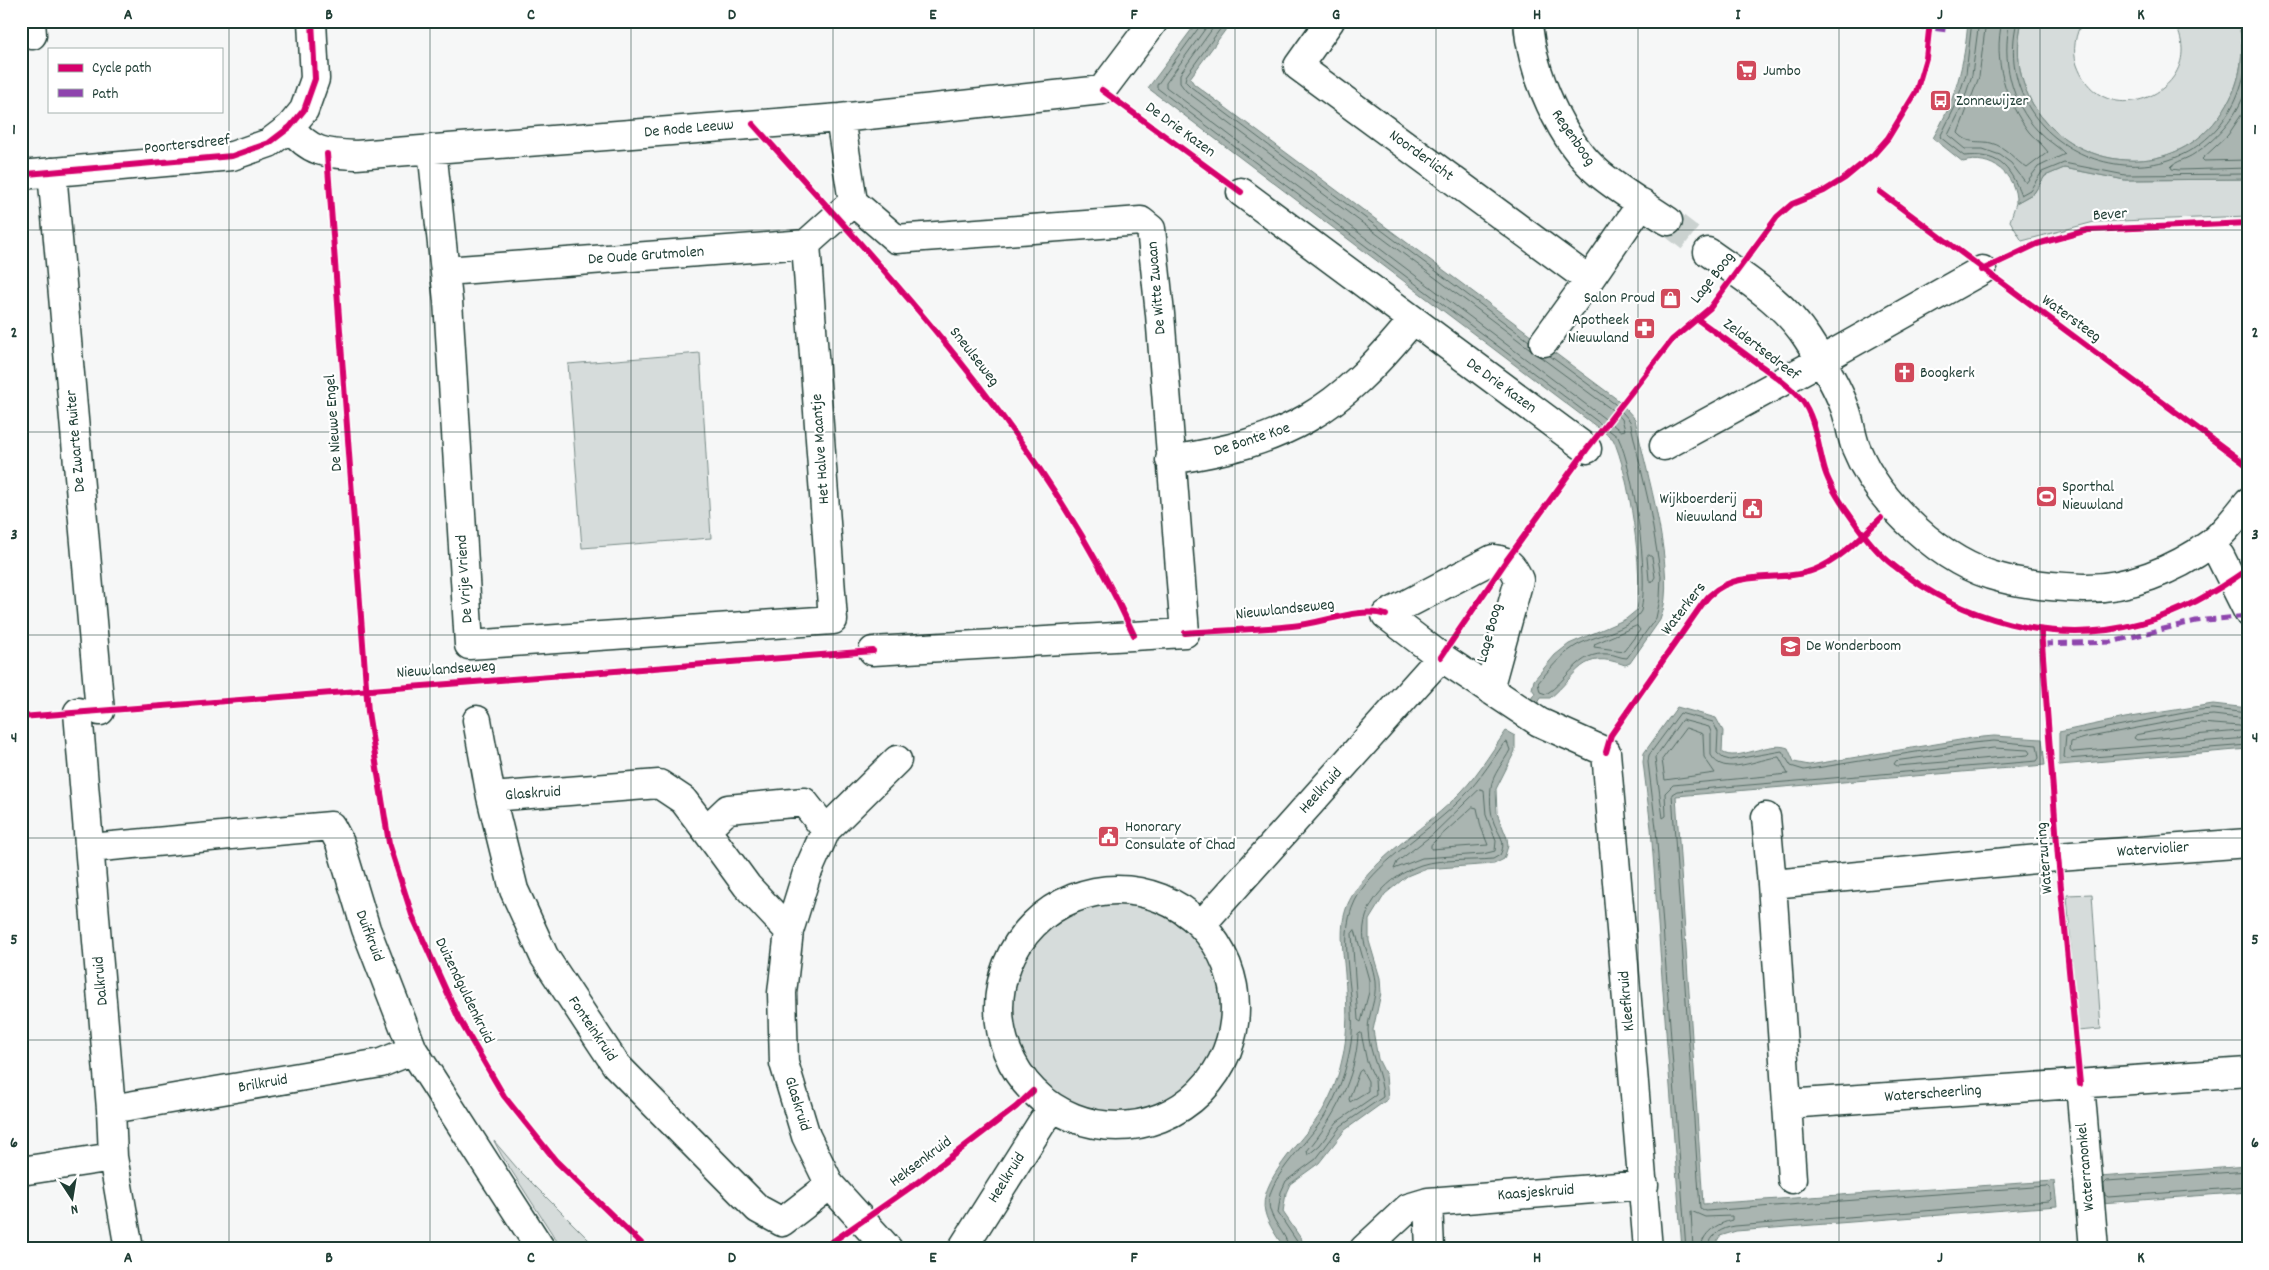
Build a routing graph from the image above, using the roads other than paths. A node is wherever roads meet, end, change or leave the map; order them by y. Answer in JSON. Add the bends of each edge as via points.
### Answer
{"nodes":[{"id":1,"x":312,"y":21,"type":"edge"},
{"id":2,"x":1154,"y":21,"type":"edge"},
{"id":3,"x":1330,"y":21,"type":"edge"},
{"id":4,"x":1528,"y":21,"type":"edge"},
{"id":5,"x":840,"y":118,"type":"junction"},
{"id":6,"x":290,"y":126,"type":"junction"},
{"id":7,"x":432,"y":149,"type":"junction"},
{"id":8,"x":30,"y":174,"type":"edge"},
{"id":9,"x":1241,"y":192,"type":"dead end"},
{"id":10,"x":1642,"y":203,"type":"junction"},
{"id":11,"x":844,"y":209,"type":"junction"},
{"id":12,"x":1668,"y":221,"type":"tunnel mouth"},
{"id":13,"x":806,"y":244,"type":"junction"},
{"id":14,"x":1708,"y":252,"type":"tunnel mouth"},
{"id":15,"x":1982,"y":270,"type":"dead end"},
{"id":16,"x":445,"y":271,"type":"junction"},
{"id":17,"x":1589,"y":280,"type":"junction"},
{"id":18,"x":1412,"y":321,"type":"junction"},
{"id":19,"x":1544,"y":342,"type":"dead end"},
{"id":20,"x":1820,"y":361,"type":"junction"},
{"id":21,"x":1664,"y":446,"type":"dead end"},
{"id":22,"x":1587,"y":449,"type":"dead end"},
{"id":23,"x":1170,"y":460,"type":"junction"},
{"id":24,"x":2248,"y":502,"type":"edge"},
{"id":25,"x":2248,"y":532,"type":"edge"},
{"id":26,"x":2220,"y":556,"type":"junction"},
{"id":27,"x":2248,"y":612,"type":"edge"},
{"id":28,"x":833,"y":620,"type":"joint"},
{"id":29,"x":873,"y":651,"type":"dead end"},
{"id":30,"x":1441,"y":657,"type":"junction"},
{"id":31,"x":1489,"y":689,"type":"junction"},
{"id":32,"x":89,"y":711,"type":"joint"},
{"id":33,"x":477,"y":720,"type":"dead end"},
{"id":34,"x":897,"y":760,"type":"dead end"},
{"id":35,"x":491,"y":797,"type":"junction"},
{"id":36,"x":1766,"y":817,"type":"dead end"},
{"id":37,"x":706,"y":830,"type":"junction"},
{"id":38,"x":826,"y":830,"type":"junction"},
{"id":39,"x":2248,"y":843,"type":"edge"},
{"id":40,"x":90,"y":848,"type":"junction"},
{"id":41,"x":1772,"y":884,"type":"junction"},
{"id":42,"x":1201,"y":925,"type":"junction"},
{"id":43,"x":789,"y":931,"type":"junction"},
{"id":44,"x":413,"y":1050,"type":"junction"},
{"id":45,"x":2248,"y":1072,"type":"edge"},
{"id":46,"x":2080,"y":1084,"type":"junction"},
{"id":47,"x":1787,"y":1104,"type":"junction"},
{"id":48,"x":1054,"y":1108,"type":"junction"},
{"id":49,"x":112,"y":1109,"type":"junction"},
{"id":50,"x":113,"y":1157,"type":"junction"},
{"id":51,"x":21,"y":1171,"type":"edge"},
{"id":52,"x":1792,"y":1179,"type":"dead end"},
{"id":53,"x":830,"y":1185,"type":"junction"},
{"id":54,"x":1644,"y":1185,"type":"junction"},
{"id":55,"x":1428,"y":1202,"type":"junction"},
{"id":56,"x":129,"y":1249,"type":"edge"},
{"id":57,"x":541,"y":1249,"type":"edge"},
{"id":58,"x":888,"y":1249,"type":"edge"},
{"id":59,"x":962,"y":1249,"type":"edge"},
{"id":60,"x":1364,"y":1249,"type":"edge"},
{"id":61,"x":1430,"y":1249,"type":"edge"},
{"id":62,"x":1648,"y":1249,"type":"edge"},
{"id":63,"x":2094,"y":1249,"type":"edge"}],
"edges":[{"from":1,"to":6,"type":"street","name":"Poortersdreef","via":[[315,79],[304,110]]},
{"from":2,"to":5,"type":"street","name":"De Rode Leeuw","via":[[1102,90]]},
{"from":3,"to":17,"type":"street","name":"Noorderlicht","via":[[1298,66]]},
{"from":4,"to":10,"type":"street","name":"Regenboog","via":[[1530,43],[1541,80],[1560,123],[1595,169]]},
{"from":5,"to":7,"type":"street","name":"De Rode Leeuw"},
{"from":5,"to":11,"type":"street"},
{"from":6,"to":7,"type":"street","name":"De Rode Leeuw","via":[[300,140],[327,154]]},
{"from":6,"to":8,"type":"street","name":"Poortersdreef","via":[[269,143],[232,156]]},
{"from":7,"to":16,"type":"street","name":"De Vrije Vriend"},
{"from":8,"to":32,"type":"street","name":"De Zwarte Ruiter"},
{"from":9,"to":18,"type":"street","name":"De Drie Kazen"},
{"from":10,"to":12,"type":"street","name":"Regenboog"},
{"from":10,"to":17,"type":"street"},
{"from":11,"to":13,"type":"street"},
{"from":11,"to":23,"type":"street","name":"De Witte Zwaan","via":[[896,239],[1141,221],[1151,229]]},
{"from":13,"to":16,"type":"street","name":"De Oude Grutmolen"},
{"from":13,"to":28,"type":"street","name":"Het Halve Maantje"},
{"from":14,"to":20,"type":"street","name":"Zeldertsedreef","via":[[1758,288],[1795,322]]},
{"from":15,"to":20,"type":"street"},
{"from":16,"to":28,"type":"street","name":"De Vrije Vriend","via":[[469,645]]},
{"from":17,"to":19,"type":"street"},
{"from":18,"to":22,"type":"street","name":"De Drie Kazen"},
{"from":18,"to":23,"type":"street","name":"De Bonte Koe","via":[[1382,357],[1345,393],[1305,421],[1238,447]]},
{"from":20,"to":21,"type":"street","name":"Zeldertsedreef"},
{"from":20,"to":24,"type":"street","name":"Zeldertsedreef","via":[[1845,407],[1857,449],[1894,506],[1918,533],[1971,568],[2000,578],[2051,587],[2098,588],[2137,580],[2169,568],[2210,544]]},
{"from":20,"to":26,"type":"street","name":"Zeldertsedreef","via":[[1828,413],[1848,470],[1881,518],[1908,545],[1959,578],[2006,597],[2048,604],[2090,605],[2136,597],[2176,582]]},
{"from":23,"to":29,"type":"street","name":"De Witte Zwaan","via":[[1185,632]]},
{"from":25,"to":26,"type":"street","name":"Zeldertsedreef"},
{"from":26,"to":27,"type":"street"},
{"from":30,"to":31,"type":"street"},
{"from":30,"to":31,"type":"street","name":"Lage Boog","via":[[1386,615],[1493,559],[1513,565],[1519,580]]},
{"from":30,"to":42,"type":"street","name":"Heelkruid"},
{"from":31,"to":54,"type":"street","name":"Kleefkruid","via":[[1539,722],[1606,752]]},
{"from":32,"to":40,"type":"street","name":"Dalkruid"},
{"from":33,"to":35,"type":"street","name":"Fonteinkruid"},
{"from":34,"to":38,"type":"street","name":"Glaskruid"},
{"from":35,"to":37,"type":"street","name":"Glaskruid","via":[[659,784],[683,800]]},
{"from":35,"to":53,"type":"street","name":"Fonteinkruid","via":[[514,890],[536,939],[616,1065],[758,1209],[782,1222]]},
{"from":36,"to":41,"type":"street"},
{"from":37,"to":38,"type":"street","via":[[728,808],[804,802]]},
{"from":37,"to":43,"type":"street","name":"Glaskruid","via":[[747,886]]},
{"from":38,"to":43,"type":"street","name":"Glaskruid","via":[[807,873]]},
{"from":39,"to":41,"type":"street","name":"Waterviolier"},
{"from":40,"to":44,"type":"street","name":"Duifkruid","via":[[331,826],[340,843],[366,929]]},
{"from":40,"to":49,"type":"street","name":"Dalkruid"},
{"from":41,"to":47,"type":"street"},
{"from":42,"to":48,"type":"street","via":[[1226,962],[1235,1006],[1227,1050],[1204,1087],[1187,1102],[1145,1123],[1122,1126],[1098,1124]]},
{"from":42,"to":48,"type":"street","via":[[1164,899],[1127,891],[1097,891],[1055,907],[1021,938],[1002,979],[999,1025],[1015,1068],[1033,1091]]},
{"from":43,"to":53,"type":"street","name":"Glaskruid","via":[[782,993],[784,1064],[806,1136]]},
{"from":44,"to":49,"type":"street","name":"Brilkruid","via":[[381,1063]]},
{"from":44,"to":57,"type":"street","name":"Duifkruid"},
{"from":45,"to":46,"type":"street"},
{"from":46,"to":47,"type":"street","name":"Waterscheerling"},
{"from":46,"to":63,"type":"street","name":"Waterranonkel"},
{"from":47,"to":52,"type":"street"},
{"from":48,"to":59,"type":"street","name":"Heelkruid"},
{"from":49,"to":50,"type":"street","name":"Dalkruid"},
{"from":50,"to":51,"type":"street"},
{"from":50,"to":56,"type":"street","name":"Dalkruid"},
{"from":53,"to":58,"type":"street","name":"Glaskruid"},
{"from":54,"to":55,"type":"street","name":"Kaasjeskruid"},
{"from":54,"to":62,"type":"street","name":"Kleefkruid"},
{"from":55,"to":60,"type":"street","name":"Kaasjeskruid","via":[[1408,1208]]},
{"from":55,"to":61,"type":"street"}]}
